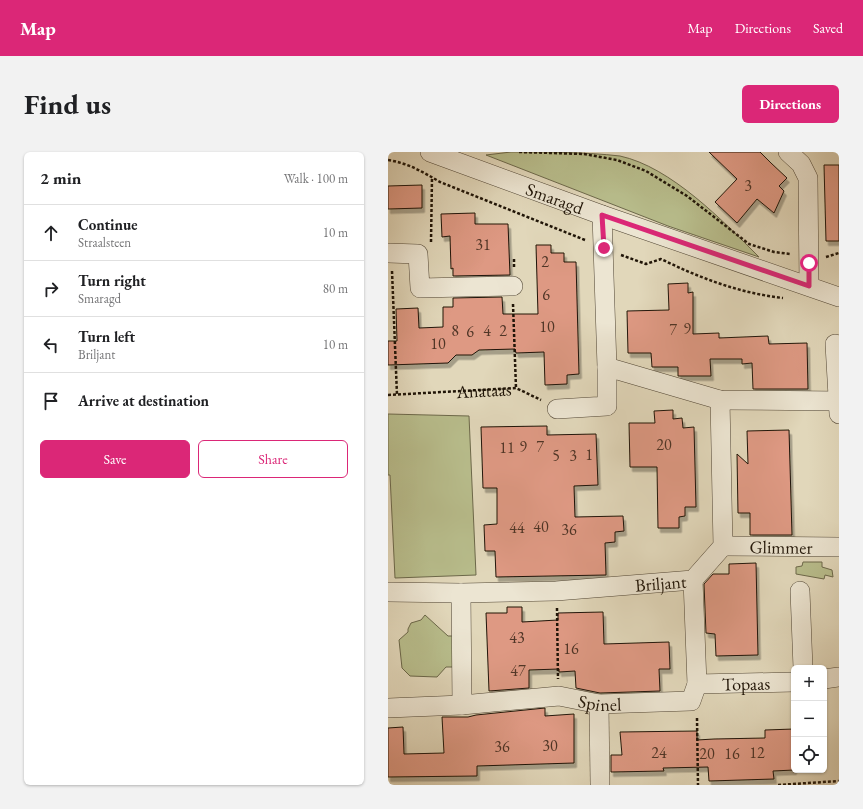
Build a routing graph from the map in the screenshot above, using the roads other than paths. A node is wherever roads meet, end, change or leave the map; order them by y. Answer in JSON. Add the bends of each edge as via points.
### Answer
{"nodes":[{"id":1,"x":431,"y":152,"type":"edge"},
{"id":2,"x":788,"y":152,"type":"edge"},
{"id":3,"x":602,"y":215,"type":"junction"},
{"id":4,"x":389,"y":253,"type":"edge"},
{"id":5,"x":513,"y":286,"type":"road end"},
{"id":6,"x":809,"y":286,"type":"junction"},
{"id":7,"x":839,"y":296,"type":"edge"},
{"id":8,"x":835,"y":344,"type":"dead end"},
{"id":9,"x":607,"y":367,"type":"junction"},
{"id":10,"x":720,"y":400,"type":"junction"},
{"id":11,"x":839,"y":401,"type":"edge"},
{"id":12,"x":557,"y":409,"type":"road end"},
{"id":13,"x":839,"y":414,"type":"edge"},
{"id":14,"x":723,"y":546,"type":"junction"},
{"id":15,"x":839,"y":547,"type":"edge"},
{"id":16,"x":693,"y":580,"type":"junction"},
{"id":17,"x":800,"y":591,"type":"dead end"},
{"id":18,"x":388,"y":592,"type":"edge"},
{"id":19,"x":460,"y":593,"type":"junction"},
{"id":20,"x":802,"y":665,"type":"edge"},
{"id":21,"x":839,"y":677,"type":"edge"},
{"id":22,"x":827,"y":679,"type":"edge"},
{"id":23,"x":791,"y":682,"type":"edge"},
{"id":24,"x":694,"y":692,"type":"junction"},
{"id":25,"x":462,"y":704,"type":"junction"},
{"id":26,"x":599,"y":704,"type":"junction"},
{"id":27,"x":388,"y":708,"type":"edge"},
{"id":28,"x":600,"y":783,"type":"dead end"}],
"edges":[{"from":1,"to":3,"type":"street","name":"Smaragd"},
{"from":2,"to":6,"type":"street","via":[[801,164],[808,178]]},
{"from":3,"to":6,"type":"street","name":"Smaragd"},
{"from":3,"to":9,"type":"street"},
{"from":4,"to":5,"type":"street","via":[[418,254],[420,288]]},
{"from":6,"to":7,"type":"street","name":"Smaragd"},
{"from":8,"to":11,"type":"street"},
{"from":9,"to":10,"type":"street"},
{"from":9,"to":12,"type":"street","via":[[607,406]]},
{"from":10,"to":11,"type":"street"},
{"from":10,"to":14,"type":"street"},
{"from":11,"to":13,"type":"street"},
{"from":14,"to":15,"type":"street","name":"Glimmer"},
{"from":14,"to":16,"type":"street","name":"Briljant"},
{"from":16,"to":19,"type":"street","name":"Briljant","via":[[556,590]]},
{"from":16,"to":24,"type":"street"},
{"from":17,"to":20,"type":"street"},
{"from":18,"to":19,"type":"street","name":"Briljant"},
{"from":19,"to":25,"type":"street"},
{"from":21,"to":22,"type":"street"},
{"from":23,"to":24,"type":"street","name":"Topaas"},
{"from":24,"to":26,"type":"street","name":"Spinel"},
{"from":25,"to":26,"type":"street","name":"Spinel","via":[[559,696]]},
{"from":25,"to":27,"type":"street","name":"Spinel"},
{"from":26,"to":28,"type":"street"}]}
